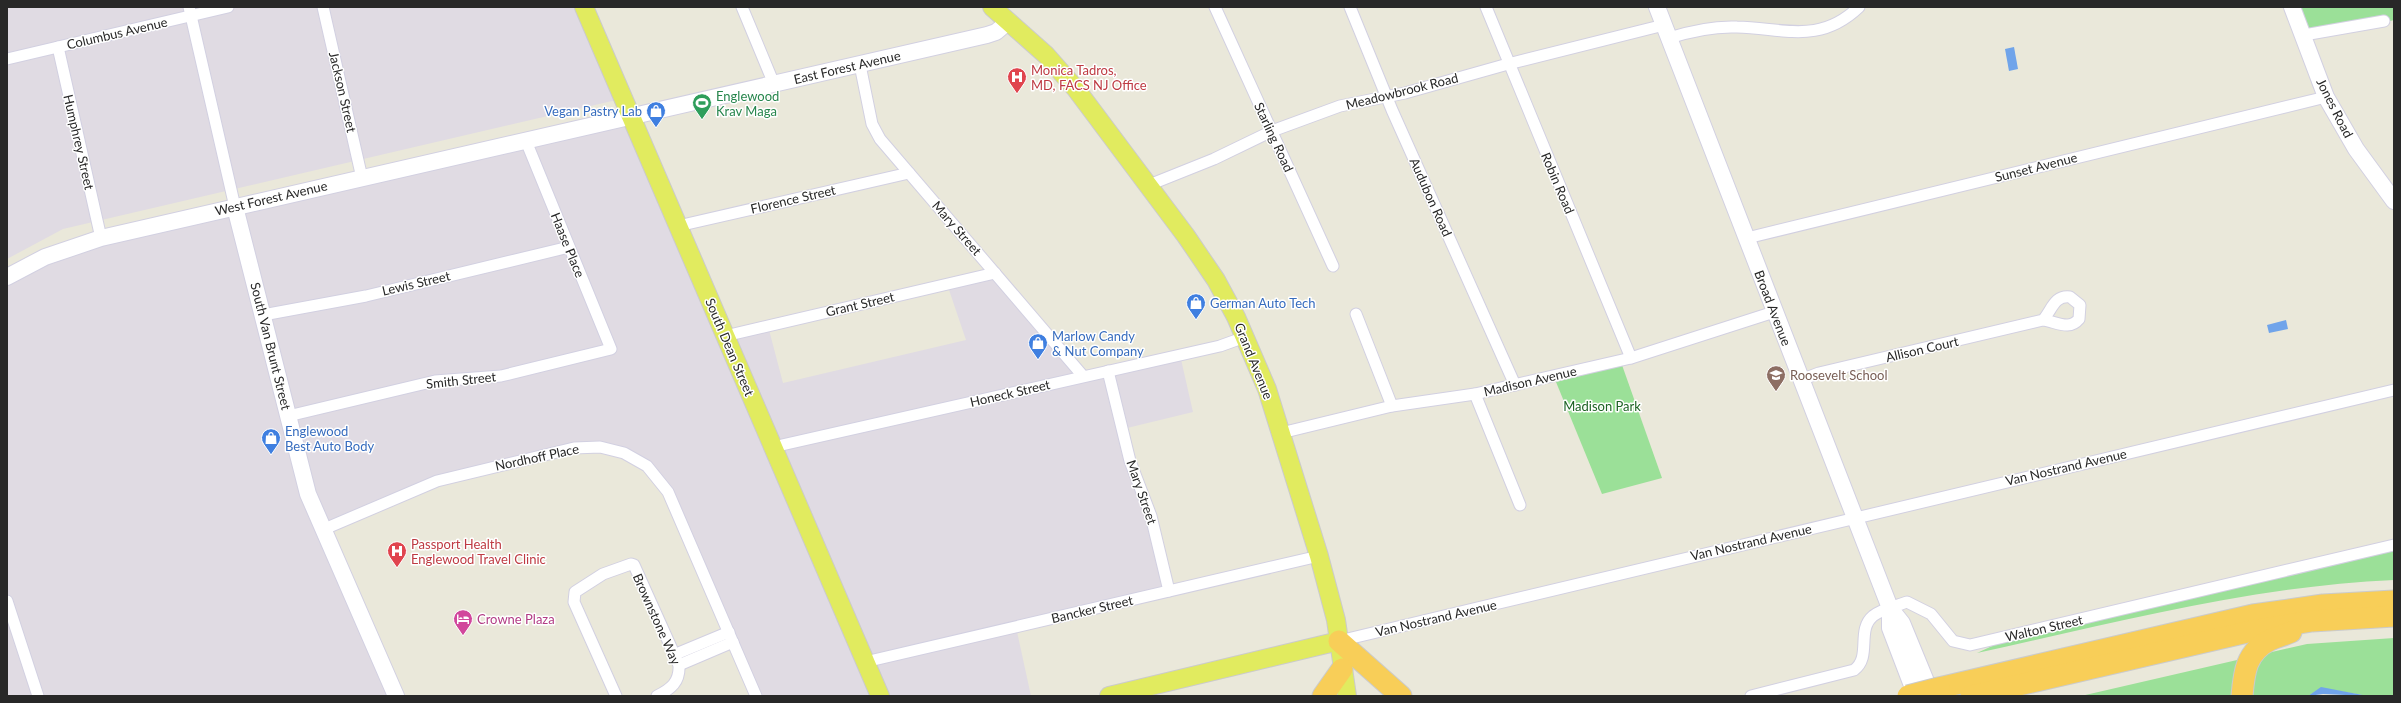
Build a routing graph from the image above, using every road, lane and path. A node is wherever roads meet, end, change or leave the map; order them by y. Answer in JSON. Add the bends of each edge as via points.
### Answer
{"nodes":[{"id":1,"x":228,"y":7,"type":"edge"},
{"id":2,"x":323,"y":7,"type":"edge"},
{"id":3,"x":584,"y":7,"type":"edge"},
{"id":4,"x":742,"y":7,"type":"edge"},
{"id":5,"x":992,"y":7,"type":"edge"},
{"id":6,"x":1215,"y":7,"type":"edge"},
{"id":7,"x":1350,"y":7,"type":"edge"},
{"id":8,"x":1486,"y":7,"type":"edge"},
{"id":9,"x":1657,"y":7,"type":"edge"},
{"id":10,"x":1859,"y":7,"type":"edge"},
{"id":11,"x":2292,"y":7,"type":"edge"},
{"id":12,"x":190,"y":11,"type":"edge"},
{"id":13,"x":2384,"y":21,"type":"dead end"},
{"id":14,"x":1009,"y":22,"type":"junction"},
{"id":15,"x":1666,"y":32,"type":"junction"},
{"id":16,"x":2304,"y":35,"type":"junction"},
{"id":17,"x":58,"y":47,"type":"junction"},
{"id":18,"x":7,"y":58,"type":"edge"},
{"id":19,"x":1508,"y":64,"type":"junction"},
{"id":20,"x":860,"y":65,"type":"junction"},
{"id":21,"x":774,"y":84,"type":"junction"},
{"id":22,"x":1386,"y":97,"type":"junction"},
{"id":23,"x":2326,"y":97,"type":"junction"},
{"id":24,"x":630,"y":117,"type":"junction"},
{"id":25,"x":1272,"y":131,"type":"junction"},
{"id":26,"x":533,"y":139,"type":"junction"},
{"id":27,"x":909,"y":172,"type":"junction"},
{"id":28,"x":362,"y":178,"type":"junction"},
{"id":29,"x":1149,"y":185,"type":"junction"},
{"id":30,"x":2394,"y":201,"type":"edge"},
{"id":31,"x":235,"y":207,"type":"junction"},
{"id":32,"x":678,"y":226,"type":"junction"},
{"id":33,"x":101,"y":238,"type":"junction"},
{"id":34,"x":1747,"y":238,"type":"junction"},
{"id":35,"x":569,"y":247,"type":"junction"},
{"id":36,"x":1333,"y":266,"type":"dead end"},
{"id":37,"x":995,"y":273,"type":"junction"},
{"id":38,"x":7,"y":276,"type":"edge"},
{"id":39,"x":1774,"y":312,"type":"junction"},
{"id":40,"x":1356,"y":314,"type":"dead end"},
{"id":41,"x":263,"y":315,"type":"junction"},
{"id":42,"x":2043,"y":320,"type":"dead end"},
{"id":43,"x":725,"y":336,"type":"junction"},
{"id":44,"x":1245,"y":337,"type":"junction"},
{"id":45,"x":611,"y":349,"type":"joint"},
{"id":46,"x":1631,"y":358,"type":"junction"},
{"id":47,"x":1108,"y":371,"type":"junction"},
{"id":48,"x":1083,"y":376,"type":"junction"},
{"id":49,"x":1801,"y":380,"type":"junction"},
{"id":50,"x":1515,"y":385,"type":"junction"},
{"id":51,"x":2394,"y":390,"type":"edge"},
{"id":52,"x":1474,"y":394,"type":"junction"},
{"id":53,"x":1392,"y":406,"type":"junction"},
{"id":54,"x":288,"y":416,"type":"junction"},
{"id":55,"x":1282,"y":433,"type":"junction"},
{"id":56,"x":773,"y":447,"type":"junction"},
{"id":57,"x":1520,"y":505,"type":"dead end"},
{"id":58,"x":1854,"y":518,"type":"junction"},
{"id":59,"x":322,"y":530,"type":"junction"},
{"id":60,"x":2394,"y":545,"type":"edge"},
{"id":61,"x":1319,"y":556,"type":"junction"},
{"id":62,"x":1169,"y":591,"type":"junction"},
{"id":63,"x":7,"y":600,"type":"edge"},
{"id":64,"x":2394,"y":601,"type":"edge"},
{"id":65,"x":1890,"y":608,"type":"junction"},
{"id":66,"x":2394,"y":616,"type":"edge"},
{"id":67,"x":2312,"y":621,"type":"junction"},
{"id":68,"x":731,"y":637,"type":"junction"},
{"id":69,"x":1339,"y":641,"type":"junction"},
{"id":70,"x":678,"y":660,"type":"junction"},
{"id":71,"x":865,"y":662,"type":"junction"},
{"id":72,"x":1342,"y":669,"type":"junction"},
{"id":73,"x":1935,"y":692,"type":"edge"},
{"id":74,"x":879,"y":693,"type":"edge"},
{"id":75,"x":38,"y":696,"type":"edge"},
{"id":76,"x":396,"y":696,"type":"edge"},
{"id":77,"x":616,"y":696,"type":"edge"},
{"id":78,"x":657,"y":696,"type":"edge"},
{"id":79,"x":756,"y":696,"type":"edge"},
{"id":80,"x":1109,"y":696,"type":"edge"},
{"id":81,"x":1323,"y":696,"type":"edge"},
{"id":82,"x":1347,"y":696,"type":"edge"},
{"id":83,"x":1401,"y":696,"type":"edge"},
{"id":84,"x":1751,"y":696,"type":"edge"},
{"id":85,"x":1907,"y":696,"type":"edge"},
{"id":86,"x":1916,"y":696,"type":"edge"},
{"id":87,"x":1971,"y":696,"type":"edge"},
{"id":88,"x":2242,"y":696,"type":"edge"}],
"edges":[{"from":1,"to":12,"type":"street","name":"Columbus Avenue"},
{"from":2,"to":28,"type":"street","name":"Jackson Street"},
{"from":3,"to":24,"type":"main road","name":"South Dean Street"},
{"from":4,"to":21,"type":"street"},
{"from":5,"to":14,"type":"main road","name":"Grand Avenue"},
{"from":6,"to":25,"type":"street","name":"Starling Road"},
{"from":7,"to":22,"type":"street","name":"Audubon Road"},
{"from":8,"to":19,"type":"street","name":"Robin Road"},
{"from":9,"to":15,"type":"street","name":"Broad Avenue"},
{"from":10,"to":15,"type":"street","name":"Meadowbrook Road","via":[[1844,18],[1813,30],[1782,32],[1717,28]]},
{"from":11,"to":16,"type":"street","name":"Jones Road"},
{"from":12,"to":17,"type":"street","name":"Columbus Avenue"},
{"from":12,"to":31,"type":"street","name":"South Van Brunt Street"},
{"from":13,"to":16,"type":"street"},
{"from":14,"to":20,"type":"street","name":"East Forest Avenue","via":[[987,35]]},
{"from":14,"to":29,"type":"main road","name":"Grand Avenue","via":[[1066,77]]},
{"from":15,"to":19,"type":"street","name":"Meadowbrook Road"},
{"from":15,"to":34,"type":"street","name":"Broad Avenue"},
{"from":16,"to":23,"type":"street","name":"Jones Road"},
{"from":17,"to":18,"type":"street","name":"Columbus Avenue"},
{"from":17,"to":33,"type":"street","name":"Humphrey Street"},
{"from":19,"to":22,"type":"street","name":"Meadowbrook Road"},
{"from":19,"to":46,"type":"street","name":"Robin Road"},
{"from":20,"to":21,"type":"street","name":"East Forest Avenue"},
{"from":20,"to":27,"type":"street","name":"Mary Street","via":[[874,129]]},
{"from":21,"to":24,"type":"street","name":"East Forest Avenue"},
{"from":22,"to":25,"type":"street","name":"Meadowbrook Road","via":[[1340,106]]},
{"from":22,"to":50,"type":"street","name":"Audubon Road"},
{"from":23,"to":30,"type":"street","name":"Jones Road","via":[[2356,149]]},
{"from":23,"to":34,"type":"street","name":"Sunset Avenue"},
{"from":24,"to":26,"type":"street","name":"East Forest Avenue"},
{"from":24,"to":32,"type":"main road","name":"South Dean Street"},
{"from":25,"to":29,"type":"street","name":"Meadowbrook Road","via":[[1214,159]]},
{"from":25,"to":36,"type":"street","name":"Starling Road"},
{"from":26,"to":28,"type":"street","name":"West Forest Avenue"},
{"from":26,"to":35,"type":"street","name":"Haase Place"},
{"from":27,"to":32,"type":"street","name":"Florence Street"},
{"from":27,"to":37,"type":"street","name":"Mary Street"},
{"from":28,"to":31,"type":"street","name":"West Forest Avenue"},
{"from":29,"to":44,"type":"main road","name":"Grand Avenue","via":[[1216,280]]},
{"from":31,"to":33,"type":"street","name":"West Forest Avenue"},
{"from":31,"to":41,"type":"street","name":"South Van Brunt Street"},
{"from":32,"to":43,"type":"main road","name":"South Dean Street"},
{"from":33,"to":38,"type":"street","name":"West Forest Avenue","via":[[45,257]]},
{"from":34,"to":39,"type":"street","name":"Broad Avenue"},
{"from":35,"to":41,"type":"street","name":"Lewis Street","via":[[366,296]]},
{"from":35,"to":45,"type":"street","name":"Haase Place"},
{"from":37,"to":43,"type":"street","name":"Grant Street"},
{"from":37,"to":48,"type":"street","name":"Mary Street"},
{"from":39,"to":46,"type":"street","name":"Madison Avenue"},
{"from":39,"to":49,"type":"street","name":"Broad Avenue"},
{"from":40,"to":53,"type":"street"},
{"from":41,"to":54,"type":"street","name":"South Van Brunt Street"},
{"from":42,"to":49,"type":"street","name":"Allison Court","via":[[1819,373]]},
{"from":43,"to":56,"type":"main road","name":"South Dean Street"},
{"from":44,"to":47,"type":"street","name":"Honeck Street","via":[[1220,346]]},
{"from":44,"to":55,"type":"main road","name":"Grand Avenue"},
{"from":45,"to":54,"type":"street","name":"Smith Street","via":[[501,376],[435,381]]},
{"from":46,"to":50,"type":"street","name":"Madison Avenue"},
{"from":47,"to":48,"type":"street","name":"Honeck Street"},
{"from":47,"to":62,"type":"street","name":"Mary Street","via":[[1130,461],[1152,522]]},
{"from":48,"to":56,"type":"street","name":"Honeck Street"},
{"from":49,"to":58,"type":"street","name":"Broad Avenue"},
{"from":50,"to":52,"type":"street","name":"Madison Avenue"},
{"from":51,"to":58,"type":"street","name":"Van Nostrand Avenue"},
{"from":52,"to":53,"type":"street","name":"Madison Avenue"},
{"from":52,"to":57,"type":"street"},
{"from":53,"to":55,"type":"street","name":"Madison Avenue"},
{"from":54,"to":59,"type":"street","name":"South Van Brunt Street","via":[[303,480]]},
{"from":55,"to":61,"type":"main road","name":"Grand Avenue"},
{"from":56,"to":71,"type":"main road","name":"South Dean Street"},
{"from":58,"to":65,"type":"street","name":"Broad Avenue"},
{"from":58,"to":69,"type":"street","name":"Van Nostrand Avenue"},
{"from":59,"to":68,"type":"street","name":"Nordhoff Place","via":[[412,490],[460,473],[565,449],[592,447],[616,450],[647,466],[668,492]]},
{"from":59,"to":76,"type":"street","name":"South Van Brunt Street"},
{"from":60,"to":65,"type":"street","name":"Walton Street","via":[[1970,645],[1953,641],[1931,614],[1908,602]]},
{"from":61,"to":62,"type":"street","name":"Bancker Street"},
{"from":61,"to":69,"type":"main road","name":"Grand Avenue"},
{"from":62,"to":71,"type":"street","name":"Bancker Street"},
{"from":63,"to":75,"type":"street"},
{"from":64,"to":73,"type":"highway","via":[[2323,605],[2253,615]]},
{"from":65,"to":73,"type":"street","name":"Broad Avenue","via":[[1902,623]]},
{"from":65,"to":84,"type":"street","name":"Walton Street","via":[[1869,620],[1864,633],[1863,660],[1854,670]]},
{"from":65,"to":86,"type":"street","name":"Broad Avenue","via":[[1890,628]]},
{"from":66,"to":67,"type":"highway"},
{"from":67,"to":87,"type":"highway","via":[[2222,637]]},
{"from":67,"to":88,"type":"highway","via":[[2257,649],[2245,667]]},
{"from":68,"to":70,"type":"street"},
{"from":68,"to":79,"type":"street","name":"Nordhoff Place"},
{"from":69,"to":72,"type":"main road","name":"Grand Avenue"},
{"from":69,"to":80,"type":"main road","name":"Van Nostrand Avenue"},
{"from":69,"to":83,"type":"highway"},
{"from":70,"to":77,"type":"street","name":"Brownstone Way","via":[[634,565],[603,574],[574,592],[574,602]]},
{"from":70,"to":78,"type":"street","name":"Brownstone Way","via":[[680,673],[673,688]]},
{"from":71,"to":74,"type":"main road","name":"South Dean Street"},
{"from":72,"to":81,"type":"highway"},
{"from":72,"to":82,"type":"main road","name":"Grand Avenue"},
{"from":73,"to":85,"type":"highway","bridge":true}]}
